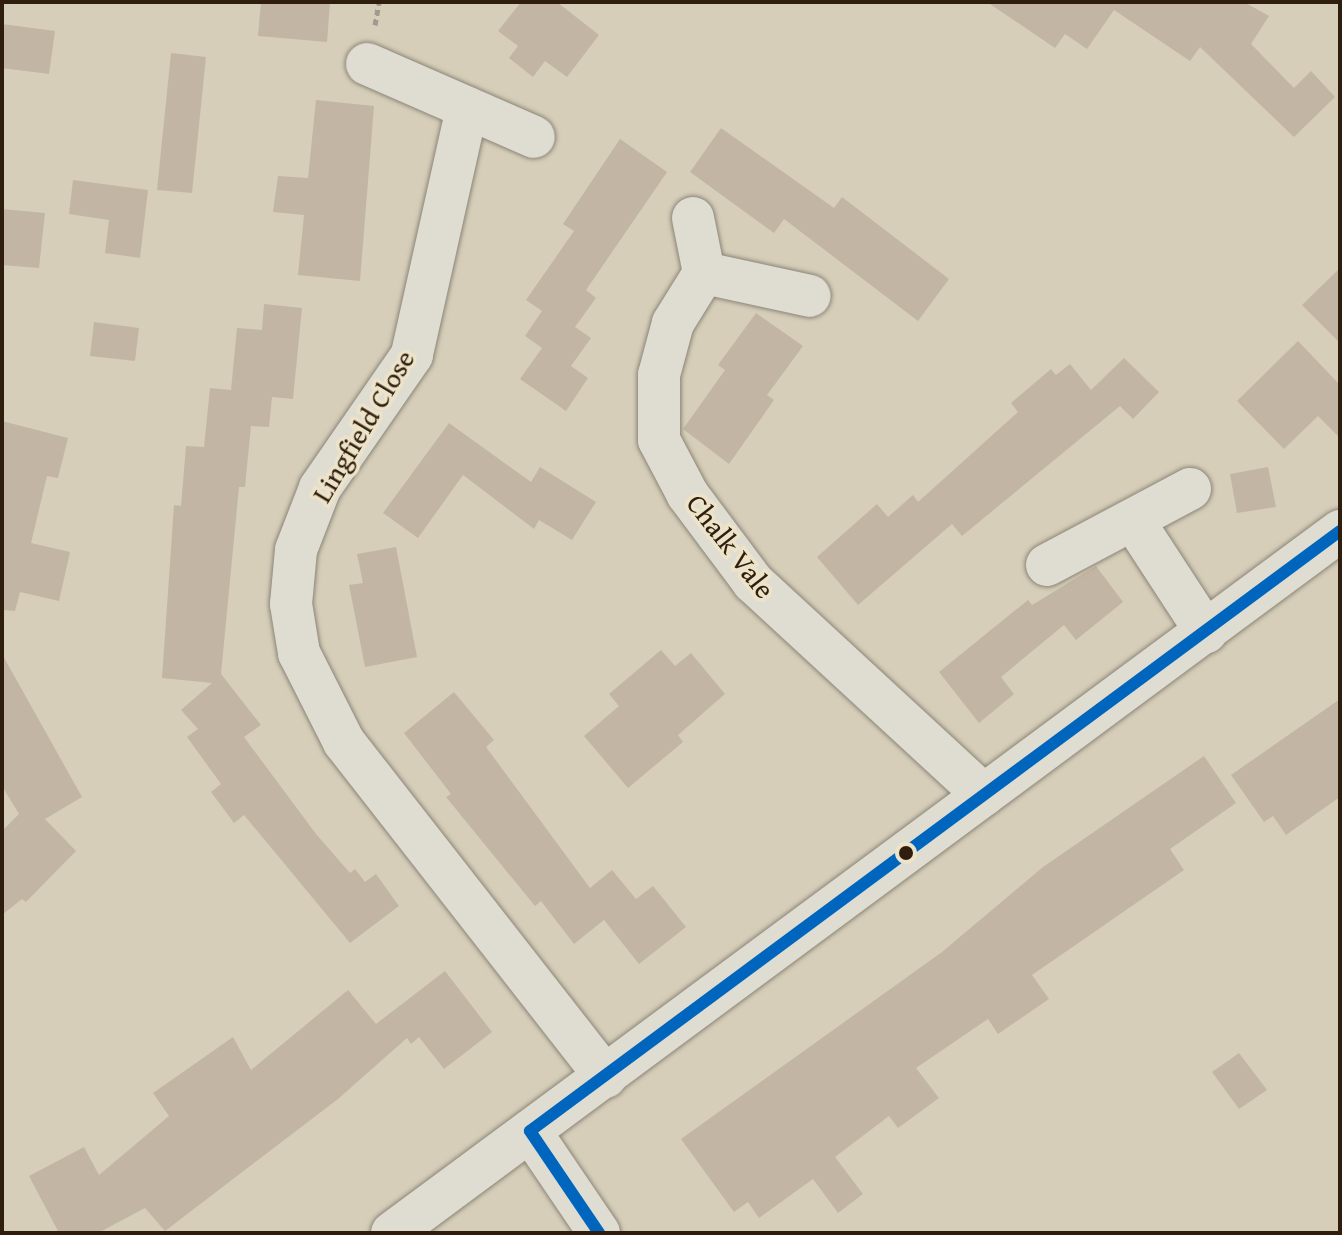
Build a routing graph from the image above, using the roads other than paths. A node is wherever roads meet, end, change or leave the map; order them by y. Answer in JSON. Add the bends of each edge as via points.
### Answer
{"nodes":[{"id":1,"x":367,"y":64,"type":"dead end"},
{"id":2,"x":467,"y":108,"type":"junction"},
{"id":3,"x":534,"y":137,"type":"dead end"},
{"id":4,"x":693,"y":218,"type":"dead end"},
{"id":5,"x":704,"y":273,"type":"junction"},
{"id":6,"x":810,"y":296,"type":"dead end"},
{"id":7,"x":1190,"y":489,"type":"dead end"},
{"id":8,"x":1133,"y":520,"type":"junction"},
{"id":9,"x":1340,"y":531,"type":"edge"},
{"id":10,"x":1047,"y":565,"type":"dead end"},
{"id":11,"x":1206,"y":632,"type":"junction"},
{"id":12,"x":984,"y":795,"type":"junction"},
{"id":13,"x":606,"y":1077,"type":"junction"},
{"id":14,"x":530,"y":1131,"type":"junction"},
{"id":15,"x":392,"y":1233,"type":"edge"},
{"id":16,"x":599,"y":1233,"type":"edge"}],
"edges":[{"from":1,"to":2,"type":"street"},
{"from":2,"to":3,"type":"street"},
{"from":2,"to":13,"type":"street","name":"Lingfield Close","via":[[412,355],[320,488],[296,550],[291,604],[299,653],[344,742]]},
{"from":4,"to":5,"type":"street"},
{"from":5,"to":6,"type":"street"},
{"from":5,"to":12,"type":"street","name":"Chalk Vale","via":[[673,323],[659,375],[659,440],[688,495],[753,582]]},
{"from":7,"to":8,"type":"street"},
{"from":8,"to":10,"type":"street"},
{"from":8,"to":11,"type":"street"},
{"from":9,"to":11,"type":"street"},
{"from":11,"to":12,"type":"street"},
{"from":12,"to":13,"type":"street"},
{"from":13,"to":14,"type":"street"},
{"from":14,"to":15,"type":"street"},
{"from":14,"to":16,"type":"street"}]}
